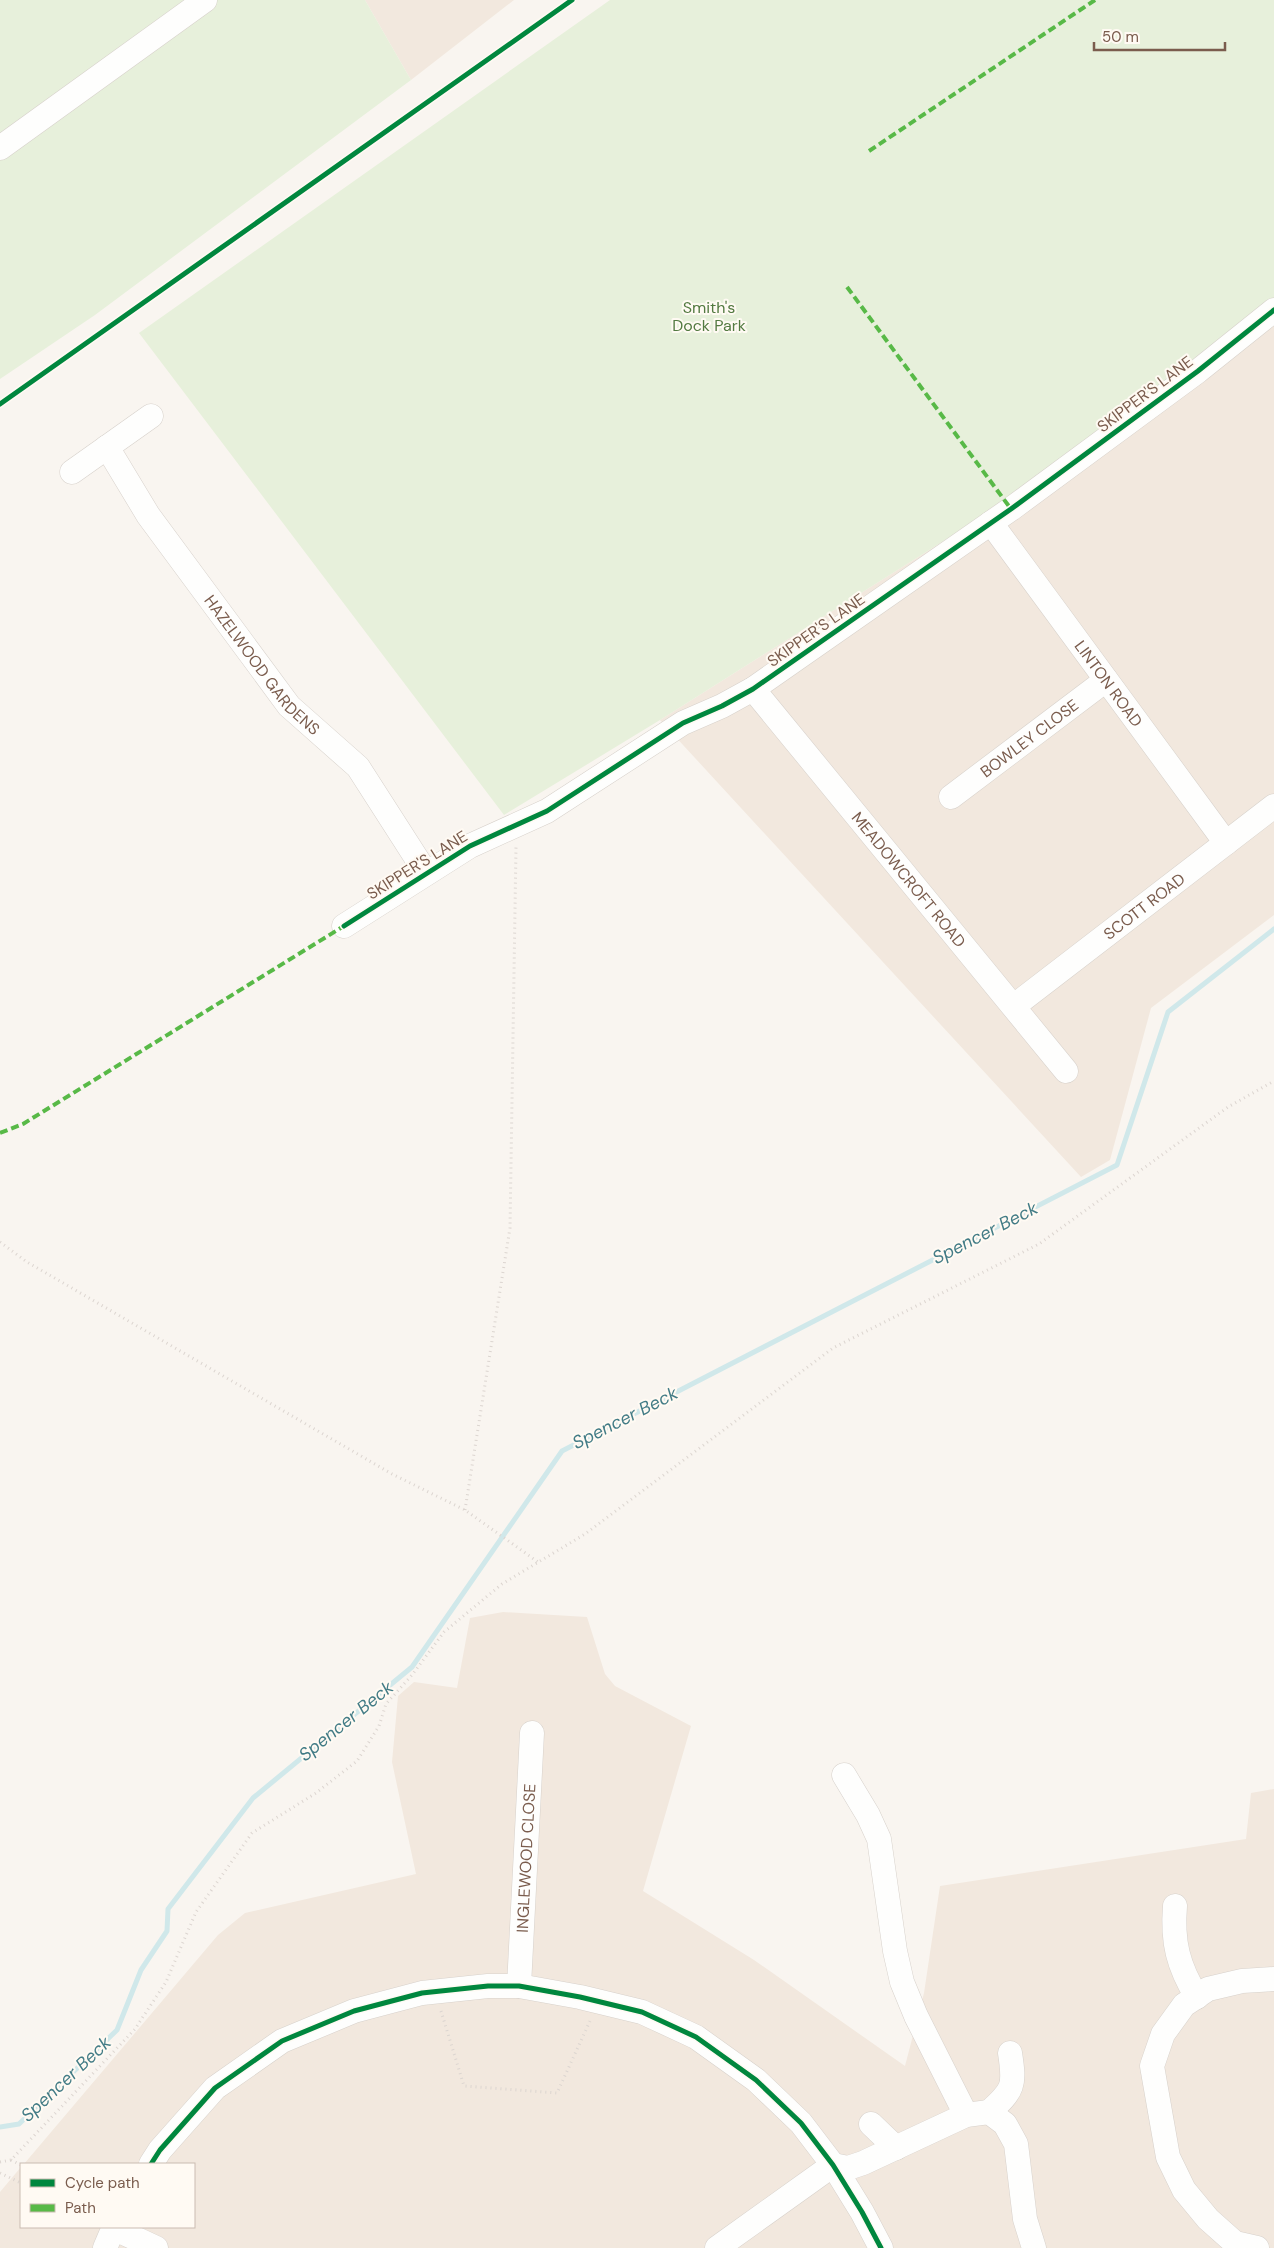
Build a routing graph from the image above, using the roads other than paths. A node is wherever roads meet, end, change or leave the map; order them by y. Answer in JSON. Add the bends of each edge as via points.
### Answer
{"nodes":[{"id":1,"x":205,"y":0,"type":"edge"},
{"id":2,"x":0,"y":148,"type":"edge"},
{"id":3,"x":1274,"y":310,"type":"edge"},
{"id":4,"x":152,"y":416,"type":"dead end"},
{"id":5,"x":107,"y":448,"type":"junction"},
{"id":6,"x":72,"y":472,"type":"dead end"},
{"id":7,"x":992,"y":523,"type":"junction"},
{"id":8,"x":1106,"y":680,"type":"junction"},
{"id":9,"x":753,"y":689,"type":"junction"},
{"id":10,"x":951,"y":797,"type":"dead end"},
{"id":11,"x":1274,"y":806,"type":"edge"},
{"id":12,"x":1226,"y":843,"type":"junction"},
{"id":13,"x":426,"y":873,"type":"junction"},
{"id":14,"x":344,"y":926,"type":"dead end"},
{"id":15,"x":1014,"y":1006,"type":"junction"},
{"id":16,"x":1066,"y":1071,"type":"dead end"},
{"id":17,"x":532,"y":1733,"type":"dead end"},
{"id":18,"x":844,"y":1775,"type":"dead end"},
{"id":19,"x":1175,"y":1906,"type":"dead end"},
{"id":20,"x":1274,"y":1979,"type":"edge"},
{"id":21,"x":518,"y":1986,"type":"junction"},
{"id":22,"x":1196,"y":1997,"type":"junction"},
{"id":23,"x":1010,"y":2053,"type":"dead end"},
{"id":24,"x":978,"y":2114,"type":"junction"},
{"id":25,"x":871,"y":2124,"type":"dead end"},
{"id":26,"x":896,"y":2148,"type":"junction"},
{"id":27,"x":152,"y":2163,"type":"edge"},
{"id":28,"x":833,"y":2165,"type":"junction"},
{"id":29,"x":111,"y":2234,"type":"edge"},
{"id":30,"x":1233,"y":2245,"type":"edge"},
{"id":31,"x":156,"y":2248,"type":"edge"},
{"id":32,"x":717,"y":2248,"type":"edge"},
{"id":33,"x":881,"y":2248,"type":"edge"},
{"id":34,"x":1034,"y":2248,"type":"edge"},
{"id":35,"x":1257,"y":2248,"type":"edge"}],
"edges":[{"from":1,"to":2,"type":"street"},
{"from":3,"to":7,"type":"street","name":"SKIPPER'S LANE","via":[[1198,371]]},
{"from":4,"to":5,"type":"street"},
{"from":5,"to":6,"type":"street"},
{"from":5,"to":13,"type":"street","name":"HAZELWOOD GARDENS","via":[[148,515],[289,706],[358,767]]},
{"from":7,"to":8,"type":"street","name":"LINTON ROAD"},
{"from":7,"to":9,"type":"street","name":"SKIPPER'S LANE"},
{"from":8,"to":10,"type":"street","name":"BOWLEY CLOSE"},
{"from":8,"to":12,"type":"street","name":"LINTON ROAD"},
{"from":9,"to":13,"type":"street","name":"SKIPPER'S LANE","via":[[683,723],[547,811],[470,846]]},
{"from":9,"to":15,"type":"street","name":"MEADOWCROFT ROAD"},
{"from":11,"to":12,"type":"street","name":"SCOTT ROAD"},
{"from":12,"to":15,"type":"street","name":"SCOTT ROAD"},
{"from":13,"to":14,"type":"street","name":"SKIPPER'S LANE"},
{"from":15,"to":16,"type":"street","name":"MEADOWCROFT ROAD"},
{"from":17,"to":21,"type":"street","name":"INGLEWOOD CLOSE"},
{"from":18,"to":24,"type":"street","via":[[879,1839],[902,1982],[916,2016]]},
{"from":19,"to":22,"type":"street","via":[[1175,1944],[1185,1978]]},
{"from":20,"to":22,"type":"street","via":[[1242,1981],[1208,1989]]},
{"from":21,"to":27,"type":"street","via":[[435,1991],[354,2011],[282,2041],[215,2088]]},
{"from":21,"to":28,"type":"street","via":[[642,2012],[696,2037],[756,2080],[801,2124]]},
{"from":22,"to":30,"type":"street","via":[[1184,2005],[1163,2034],[1152,2066],[1156,2098],[1168,2157],[1184,2190]]},
{"from":23,"to":24,"type":"street","via":[[1014,2078],[1007,2097]]},
{"from":24,"to":26,"type":"street"},
{"from":24,"to":34,"type":"street","via":[[1005,2124],[1016,2144],[1025,2219]]},
{"from":25,"to":26,"type":"street"},
{"from":26,"to":28,"type":"street","via":[[848,2168]]},
{"from":28,"to":32,"type":"street"},
{"from":28,"to":33,"type":"street"},
{"from":29,"to":31,"type":"street"},
{"from":30,"to":35,"type":"street"}]}
